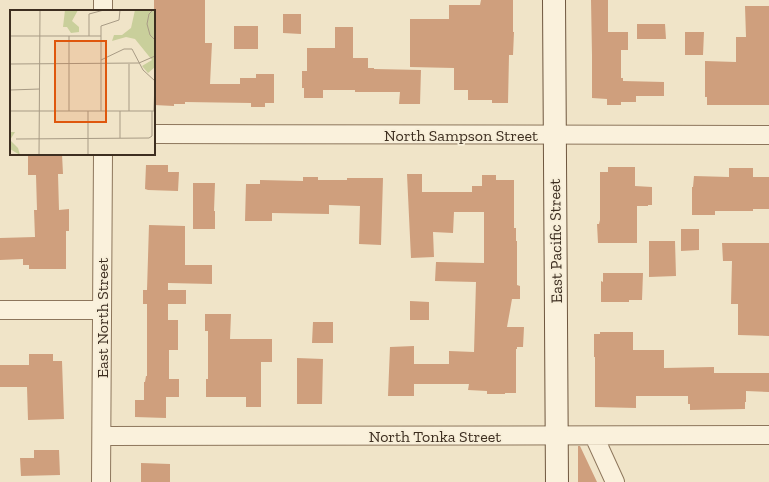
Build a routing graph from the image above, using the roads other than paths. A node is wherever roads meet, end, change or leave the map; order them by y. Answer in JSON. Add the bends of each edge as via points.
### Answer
{"nodes":[{"id":1,"x":554,"y":0,"type":"edge"},
{"id":2,"x":155,"y":134,"type":"edge"},
{"id":3,"x":554,"y":135,"type":"junction"},
{"id":4,"x":769,"y":135,"type":"edge"},
{"id":5,"x":103,"y":155,"type":"edge"},
{"id":6,"x":0,"y":310,"type":"edge"},
{"id":7,"x":102,"y":310,"type":"junction"},
{"id":8,"x":769,"y":435,"type":"edge"},
{"id":9,"x":102,"y":436,"type":"junction"},
{"id":10,"x":557,"y":436,"type":"junction"},
{"id":11,"x":594,"y":436,"type":"junction"},
{"id":12,"x":101,"y":482,"type":"edge"},
{"id":13,"x":557,"y":482,"type":"edge"},
{"id":14,"x":615,"y":482,"type":"edge"}],
"edges":[{"from":1,"to":3,"type":"street","name":"East Pacific Street"},
{"from":2,"to":3,"type":"street","name":"North Sampson Street"},
{"from":3,"to":4,"type":"street","name":"North Sampson Street"},
{"from":3,"to":10,"type":"street","name":"East Pacific Street"},
{"from":5,"to":7,"type":"street","name":"East North Street"},
{"from":6,"to":7,"type":"street"},
{"from":7,"to":9,"type":"street","name":"East North Street"},
{"from":8,"to":11,"type":"street","name":"North Tonka Street"},
{"from":9,"to":10,"type":"street","name":"North Tonka Street"},
{"from":9,"to":12,"type":"street","name":"East North Street"},
{"from":10,"to":11,"type":"street","name":"North Tonka Street"},
{"from":10,"to":13,"type":"street","name":"East Pacific Street"},
{"from":11,"to":14,"type":"street"}]}
